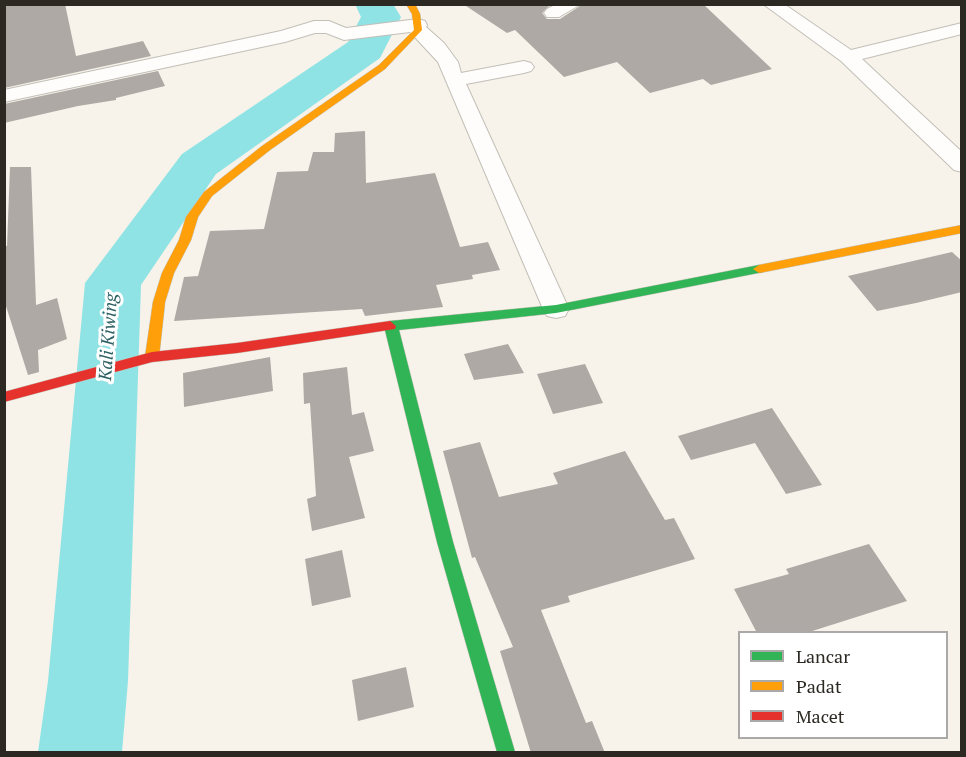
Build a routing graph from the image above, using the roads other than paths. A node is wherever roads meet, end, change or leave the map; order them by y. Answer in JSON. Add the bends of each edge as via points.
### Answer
{"nodes":[{"id":1,"x":410,"y":4,"type":"edge"},
{"id":2,"x":572,"y":4,"type":"edge"},
{"id":3,"x":773,"y":5,"type":"edge"},
{"id":4,"x":553,"y":13,"type":"dead end"},
{"id":5,"x":413,"y":28,"type":"junction"},
{"id":6,"x":962,"y":28,"type":"edge"},
{"id":7,"x":849,"y":57,"type":"junction"},
{"id":8,"x":524,"y":68,"type":"dead end"},
{"id":9,"x":454,"y":80,"type":"junction"},
{"id":10,"x":4,"y":96,"type":"edge"},
{"id":11,"x":962,"y":165,"type":"edge"},
{"id":12,"x":962,"y":229,"type":"edge"},
{"id":13,"x":556,"y":309,"type":"junction"},
{"id":14,"x":392,"y":328,"type":"junction"},
{"id":15,"x":147,"y":358,"type":"junction"},
{"id":16,"x":4,"y":396,"type":"edge"},
{"id":17,"x":506,"y":753,"type":"edge"}],
"edges":[{"from":1,"to":5,"type":"street","via":[[416,14]]},
{"from":2,"to":4,"type":"street"},
{"from":3,"to":7,"type":"street"},
{"from":5,"to":9,"type":"street","via":[[443,55]]},
{"from":5,"to":10,"type":"street","via":[[344,34],[329,27],[315,27]]},
{"from":5,"to":15,"type":"street","via":[[382,67],[208,194],[192,217],[168,273]]},
{"from":6,"to":7,"type":"street"},
{"from":7,"to":11,"type":"street"},
{"from":8,"to":9,"type":"street"},
{"from":9,"to":13,"type":"street"},
{"from":12,"to":13,"type":"street"},
{"from":13,"to":14,"type":"street"},
{"from":14,"to":15,"type":"street"},
{"from":14,"to":17,"type":"street","via":[[445,542]]},
{"from":15,"to":16,"type":"street"}]}
